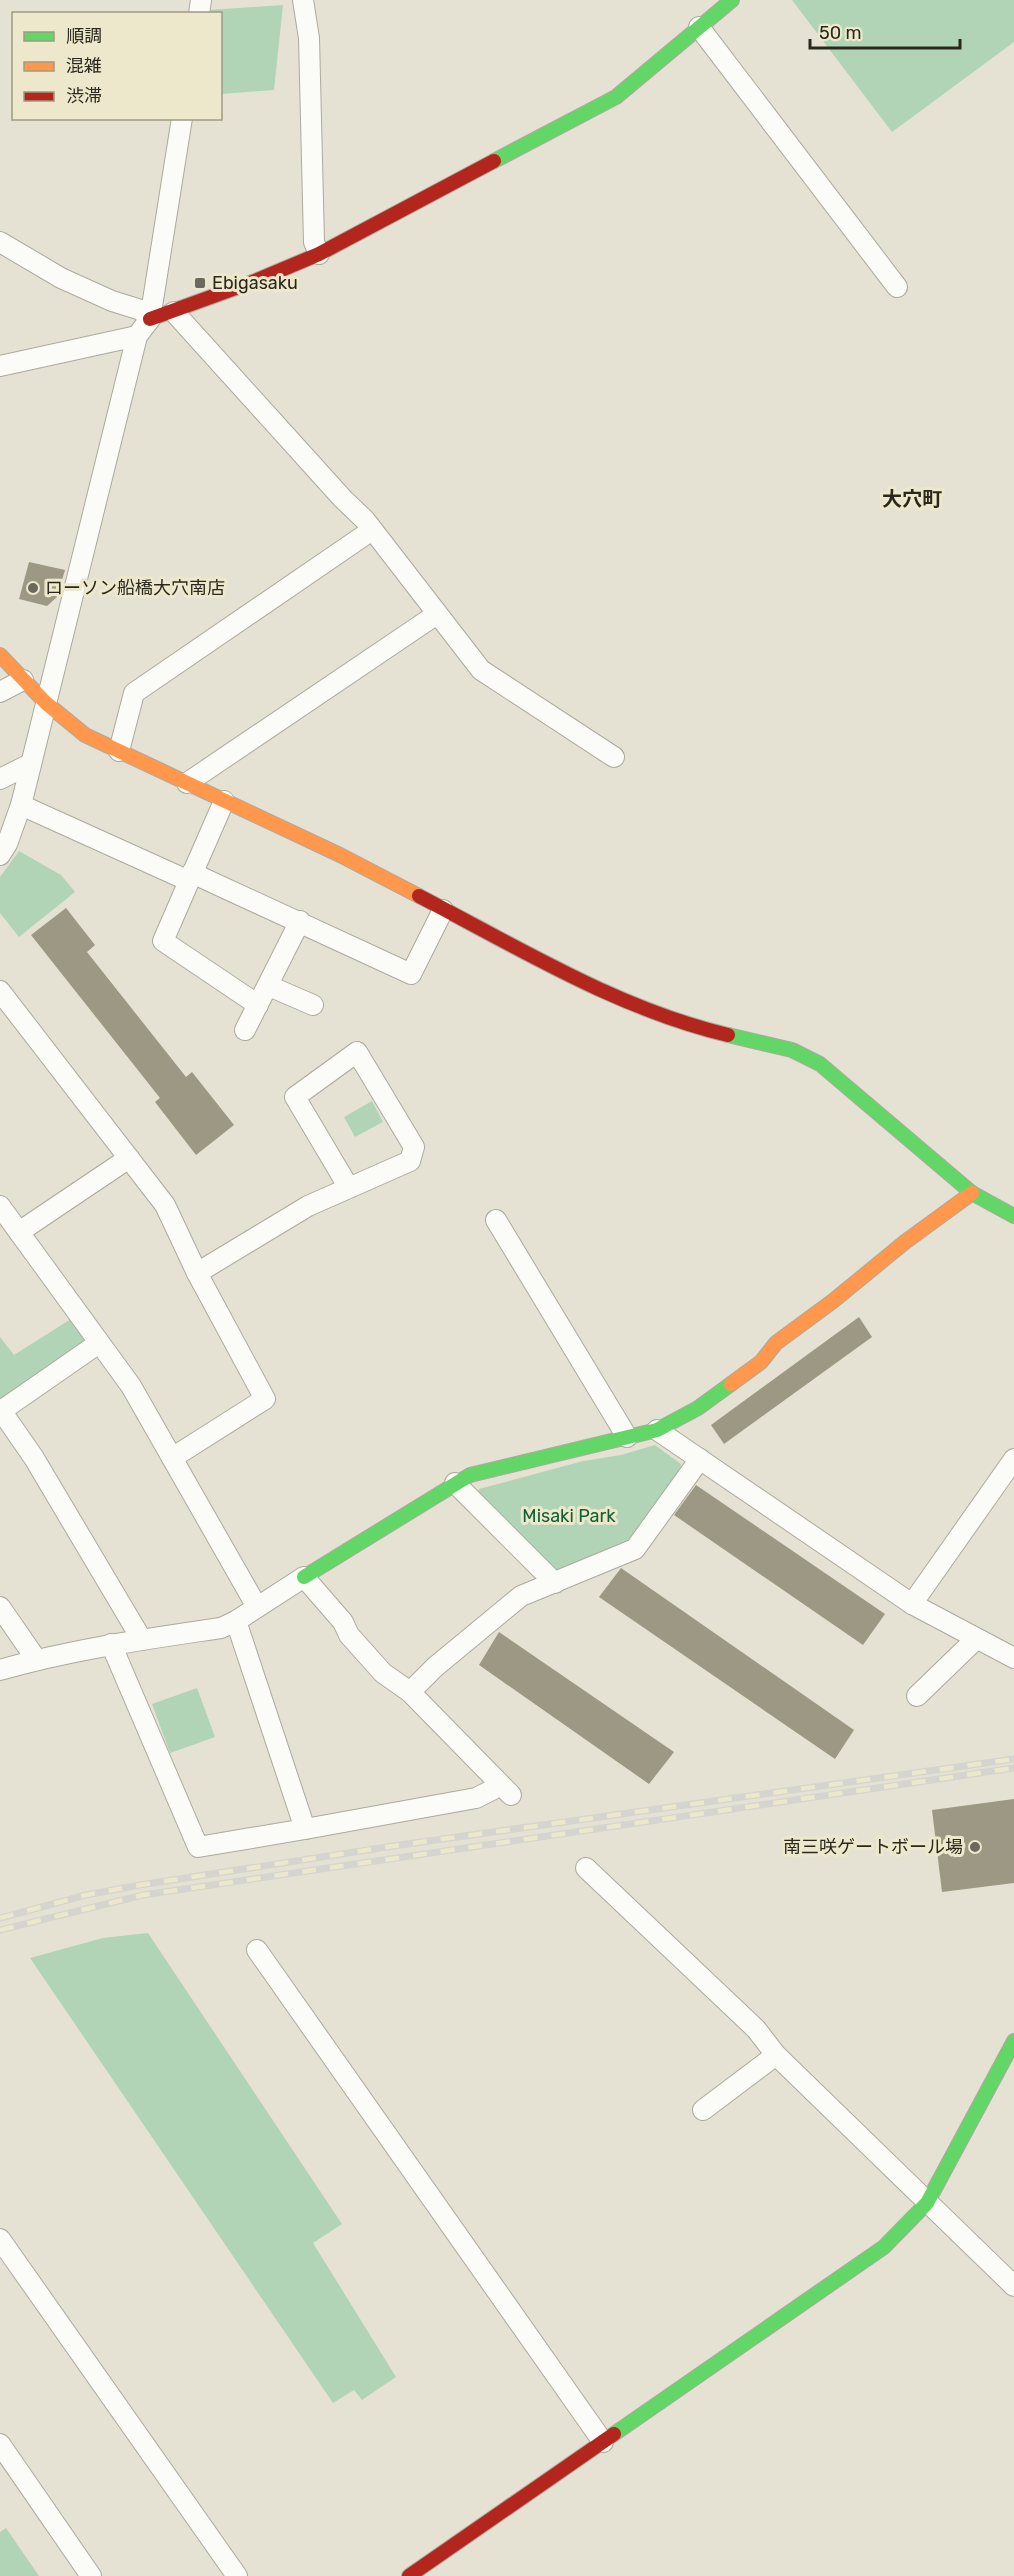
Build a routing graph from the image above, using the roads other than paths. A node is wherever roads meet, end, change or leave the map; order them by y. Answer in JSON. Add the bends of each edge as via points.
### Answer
{"nodes":[{"id":1,"x":303,"y":0,"type":"edge"},
{"id":2,"x":732,"y":0,"type":"edge"},
{"id":3,"x":699,"y":27,"type":"junction"},
{"id":4,"x":182,"y":120,"type":"edge"},
{"id":5,"x":0,"y":242,"type":"edge"},
{"id":6,"x":318,"y":254,"type":"junction"},
{"id":7,"x":897,"y":287,"type":"dead end"},
{"id":8,"x":174,"y":312,"type":"junction"},
{"id":9,"x":150,"y":319,"type":"junction"},
{"id":10,"x":137,"y":336,"type":"junction"},
{"id":11,"x":0,"y":366,"type":"edge"},
{"id":12,"x":372,"y":530,"type":"junction"},
{"id":13,"x":437,"y":614,"type":"junction"},
{"id":14,"x":0,"y":655,"type":"edge"},
{"id":15,"x":23,"y":680,"type":"junction"},
{"id":16,"x":0,"y":692,"type":"edge"},
{"id":17,"x":46,"y":703,"type":"junction"},
{"id":18,"x":119,"y":751,"type":"junction"},
{"id":19,"x":614,"y":757,"type":"dead end"},
{"id":20,"x":30,"y":764,"type":"junction"},
{"id":21,"x":0,"y":779,"type":"edge"},
{"id":22,"x":187,"y":783,"type":"junction"},
{"id":23,"x":224,"y":801,"type":"junction"},
{"id":24,"x":21,"y":805,"type":"junction"},
{"id":25,"x":0,"y":855,"type":"edge"},
{"id":26,"x":190,"y":877,"type":"junction"},
{"id":27,"x":443,"y":910,"type":"junction"},
{"id":28,"x":300,"y":921,"type":"junction"},
{"id":29,"x":269,"y":986,"type":"junction"},
{"id":30,"x":0,"y":991,"type":"edge"},
{"id":31,"x":258,"y":1005,"type":"junction"},
{"id":32,"x":312,"y":1005,"type":"dead end"},
{"id":33,"x":245,"y":1030,"type":"dead end"},
{"id":34,"x":129,"y":1158,"type":"junction"},
{"id":35,"x":349,"y":1188,"type":"junction"},
{"id":36,"x":972,"y":1193,"type":"junction"},
{"id":37,"x":0,"y":1206,"type":"edge"},
{"id":38,"x":1014,"y":1216,"type":"edge"},
{"id":39,"x":496,"y":1220,"type":"dead end"},
{"id":40,"x":19,"y":1232,"type":"junction"},
{"id":41,"x":196,"y":1273,"type":"junction"},
{"id":42,"x":99,"y":1343,"type":"junction"},
{"id":43,"x":1,"y":1410,"type":"edge"},
{"id":44,"x":657,"y":1430,"type":"junction"},
{"id":45,"x":627,"y":1437,"type":"junction"},
{"id":46,"x":172,"y":1458,"type":"junction"},
{"id":47,"x":700,"y":1459,"type":"junction"},
{"id":48,"x":1014,"y":1459,"type":"edge"},
{"id":49,"x":455,"y":1483,"type":"junction"},
{"id":50,"x":304,"y":1577,"type":"junction"},
{"id":51,"x":555,"y":1584,"type":"junction"},
{"id":52,"x":912,"y":1604,"type":"junction"},
{"id":53,"x":0,"y":1607,"type":"edge"},
{"id":54,"x":257,"y":1607,"type":"junction"},
{"id":55,"x":236,"y":1621,"type":"junction"},
{"id":56,"x":976,"y":1639,"type":"junction"},
{"id":57,"x":142,"y":1640,"type":"junction"},
{"id":58,"x":111,"y":1644,"type":"junction"},
{"id":59,"x":1014,"y":1658,"type":"edge"},
{"id":60,"x":36,"y":1659,"type":"junction"},
{"id":61,"x":0,"y":1670,"type":"edge"},
{"id":62,"x":410,"y":1692,"type":"junction"},
{"id":63,"x":917,"y":1696,"type":"dead end"},
{"id":64,"x":305,"y":1829,"type":"junction"},
{"id":65,"x":586,"y":1868,"type":"dead end"},
{"id":66,"x":257,"y":1950,"type":"dead end"},
{"id":67,"x":1014,"y":2041,"type":"edge"},
{"id":68,"x":776,"y":2055,"type":"junction"},
{"id":69,"x":703,"y":2110,"type":"dead end"},
{"id":70,"x":927,"y":2203,"type":"junction"},
{"id":71,"x":0,"y":2239,"type":"edge"},
{"id":72,"x":1014,"y":2286,"type":"edge"},
{"id":73,"x":603,"y":2442,"type":"junction"},
{"id":74,"x":0,"y":2444,"type":"edge"},
{"id":75,"x":91,"y":2576,"type":"edge"},
{"id":76,"x":237,"y":2576,"type":"edge"},
{"id":77,"x":409,"y":2576,"type":"edge"}],
"edges":[{"from":1,"to":6,"type":"street","via":[[309,38],[314,242]]},
{"from":2,"to":3,"type":"street"},
{"from":3,"to":6,"type":"street","via":[[616,97]]},
{"from":3,"to":7,"type":"street"},
{"from":4,"to":9,"type":"street"},
{"from":5,"to":9,"type":"street","via":[[61,278],[141,310]]},
{"from":6,"to":8,"type":"street"},
{"from":8,"to":9,"type":"street"},
{"from":8,"to":12,"type":"street"},
{"from":9,"to":10,"type":"street"},
{"from":10,"to":11,"type":"street"},
{"from":10,"to":17,"type":"street"},
{"from":12,"to":13,"type":"street"},
{"from":12,"to":18,"type":"street","via":[[134,693]]},
{"from":13,"to":19,"type":"street","via":[[481,670]]},
{"from":13,"to":22,"type":"street"},
{"from":14,"to":15,"type":"street"},
{"from":15,"to":16,"type":"street"},
{"from":15,"to":17,"type":"street"},
{"from":17,"to":18,"type":"street","via":[[85,735]]},
{"from":17,"to":20,"type":"street"},
{"from":18,"to":22,"type":"street"},
{"from":20,"to":21,"type":"street"},
{"from":20,"to":24,"type":"street"},
{"from":22,"to":23,"type":"street"},
{"from":23,"to":26,"type":"street"},
{"from":23,"to":27,"type":"street","via":[[340,855]]},
{"from":24,"to":25,"type":"street"},
{"from":24,"to":26,"type":"street"},
{"from":26,"to":28,"type":"street"},
{"from":26,"to":31,"type":"street","via":[[163,941]]},
{"from":27,"to":28,"type":"street","via":[[411,974]]},
{"from":27,"to":36,"type":"street","via":[[637,1006],[691,1026],[792,1050],[820,1064]]},
{"from":28,"to":29,"type":"street"},
{"from":29,"to":31,"type":"street"},
{"from":29,"to":32,"type":"street"},
{"from":30,"to":34,"type":"street"},
{"from":31,"to":33,"type":"street"},
{"from":34,"to":40,"type":"street"},
{"from":34,"to":41,"type":"street","via":[[165,1205]]},
{"from":35,"to":35,"type":"street","via":[[411,1161],[414,1147],[357,1052],[295,1097]]},
{"from":35,"to":41,"type":"street","via":[[308,1206]]},
{"from":36,"to":38,"type":"street"},
{"from":36,"to":44,"type":"street","via":[[776,1343],[761,1362],[698,1408]]},
{"from":37,"to":40,"type":"street"},
{"from":39,"to":45,"type":"street"},
{"from":40,"to":42,"type":"street"},
{"from":41,"to":46,"type":"street","via":[[265,1399]]},
{"from":42,"to":43,"type":"street"},
{"from":42,"to":46,"type":"street","via":[[131,1386]]},
{"from":43,"to":57,"type":"street"},
{"from":44,"to":45,"type":"street"},
{"from":44,"to":47,"type":"street"},
{"from":45,"to":49,"type":"street","via":[[470,1475]]},
{"from":46,"to":54,"type":"street"},
{"from":47,"to":51,"type":"street","via":[[635,1550]]},
{"from":47,"to":52,"type":"street"},
{"from":48,"to":52,"type":"street"},
{"from":49,"to":50,"type":"street"},
{"from":49,"to":51,"type":"street"},
{"from":50,"to":54,"type":"street"},
{"from":50,"to":62,"type":"street","via":[[383,1673]]},
{"from":51,"to":62,"type":"street","via":[[521,1596]]},
{"from":52,"to":56,"type":"street"},
{"from":53,"to":60,"type":"street"},
{"from":54,"to":55,"type":"street"},
{"from":55,"to":57,"type":"street","via":[[221,1628]]},
{"from":55,"to":64,"type":"street"},
{"from":56,"to":59,"type":"street"},
{"from":56,"to":63,"type":"street"},
{"from":57,"to":58,"type":"street"},
{"from":58,"to":60,"type":"street"},
{"from":58,"to":64,"type":"street","via":[[198,1847]]},
{"from":60,"to":61,"type":"street"},
{"from":62,"to":64,"type":"street","via":[[504,1789],[476,1798]]},
{"from":65,"to":68,"type":"street","via":[[756,2029]]},
{"from":66,"to":73,"type":"street"},
{"from":67,"to":70,"type":"street"},
{"from":68,"to":69,"type":"street"},
{"from":68,"to":70,"type":"street"},
{"from":70,"to":72,"type":"street"},
{"from":70,"to":73,"type":"street","via":[[884,2247]]},
{"from":71,"to":76,"type":"street"},
{"from":73,"to":77,"type":"street"},
{"from":74,"to":75,"type":"street"}]}
